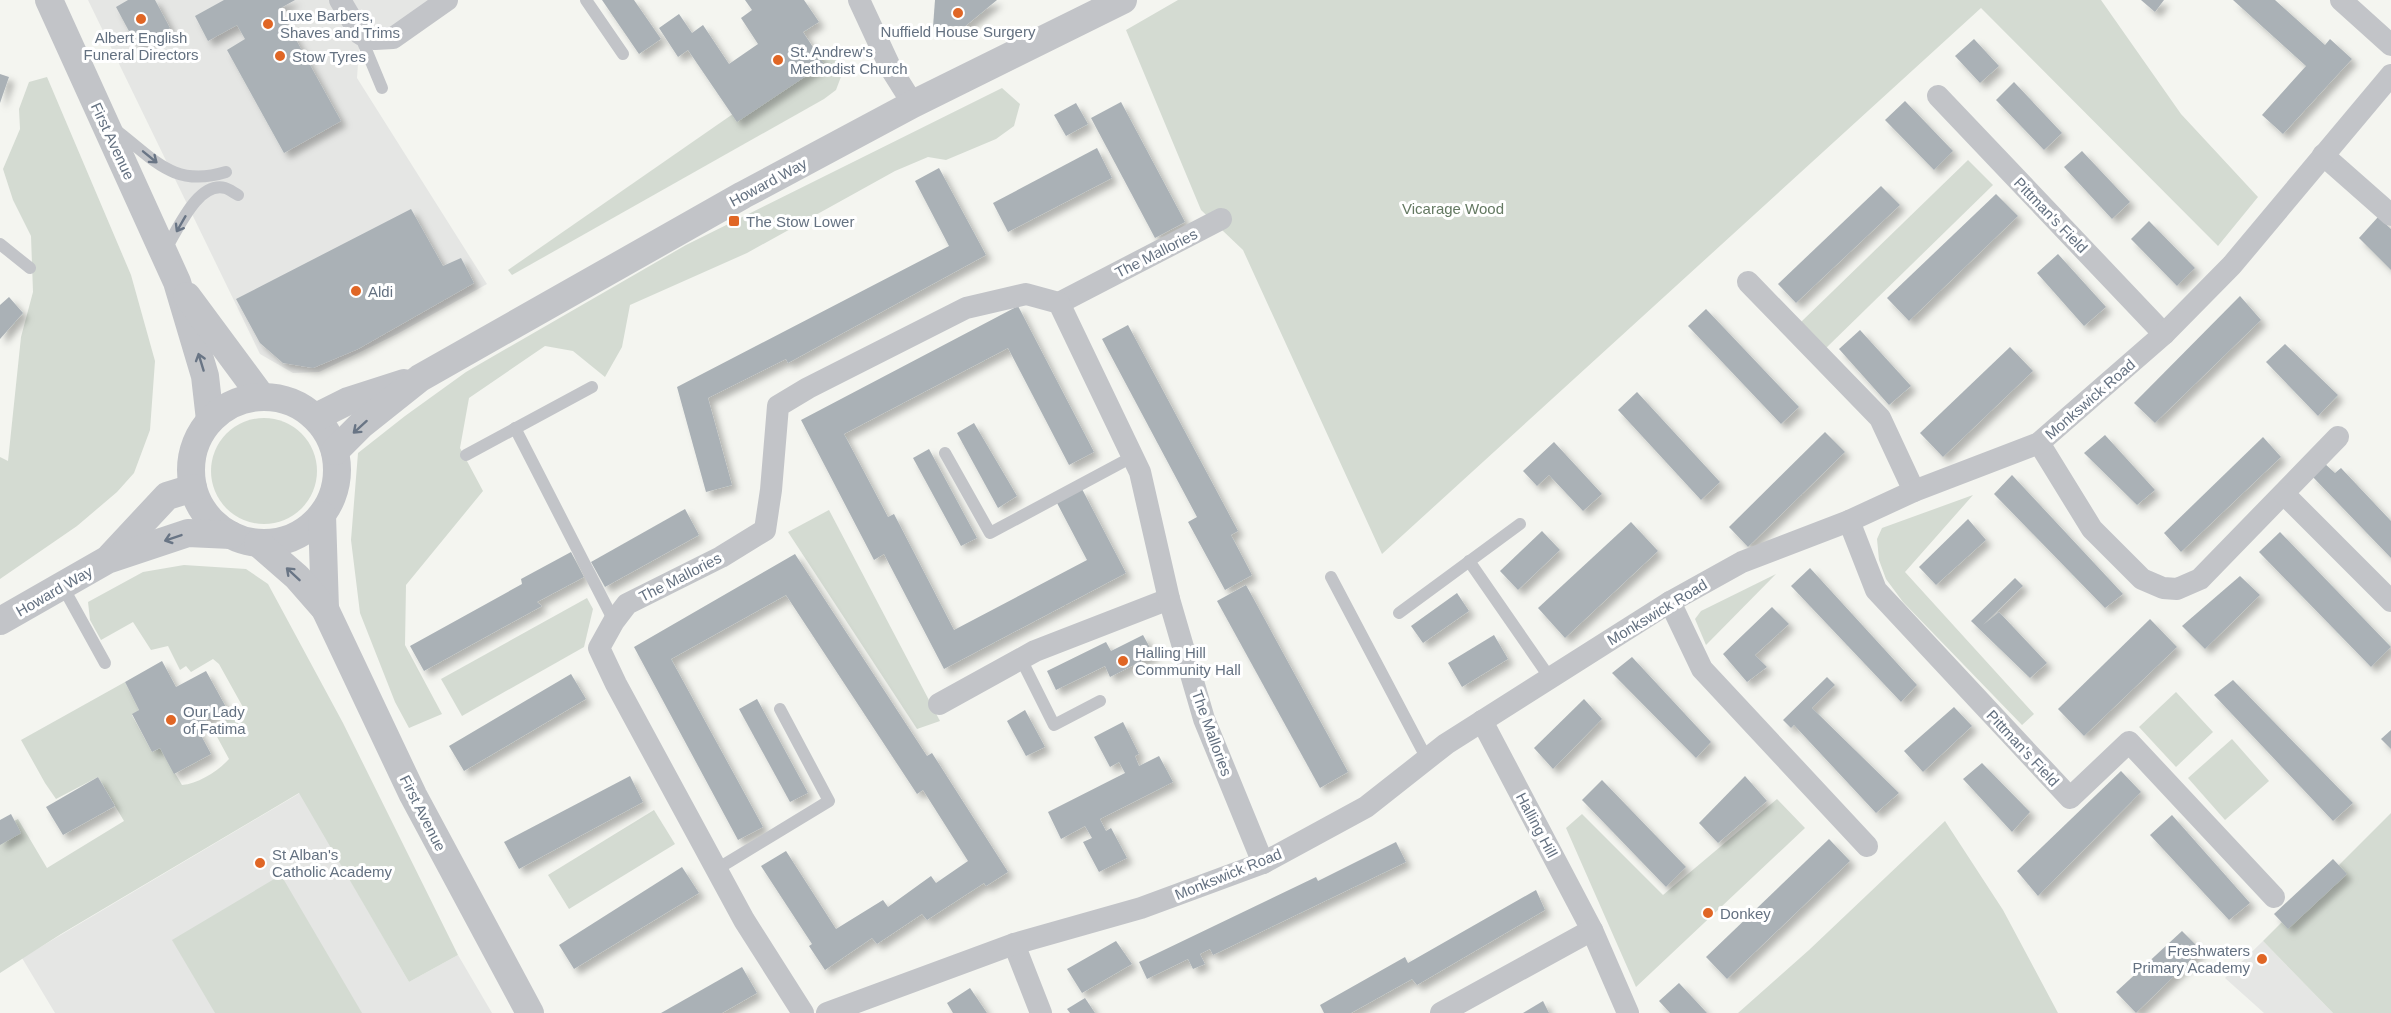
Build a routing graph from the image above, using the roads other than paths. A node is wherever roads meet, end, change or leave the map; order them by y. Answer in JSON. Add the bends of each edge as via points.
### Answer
{"nodes":[{"id":1,"x":49,"y":0,"type":"edge"},
{"id":2,"x":340,"y":0,"type":"edge"},
{"id":3,"x":447,"y":0,"type":"edge"},
{"id":4,"x":586,"y":0,"type":"edge"},
{"id":5,"x":859,"y":0,"type":"edge"},
{"id":6,"x":1123,"y":0,"type":"edge"},
{"id":7,"x":2341,"y":0,"type":"edge"},
{"id":8,"x":360,"y":34,"type":"junction"},
{"id":9,"x":2391,"y":45,"type":"edge"},
{"id":10,"x":623,"y":54,"type":"dead end"},
{"id":11,"x":2391,"y":75,"type":"edge"},
{"id":12,"x":382,"y":88,"type":"dead end"},
{"id":13,"x":1938,"y":96,"type":"dead end"},
{"id":14,"x":913,"y":104,"type":"junction"},
{"id":15,"x":104,"y":122,"type":"junction"},
{"id":16,"x":2323,"y":155,"type":"junction"},
{"id":17,"x":226,"y":172,"type":"dead end"},
{"id":18,"x":238,"y":195,"type":"dead end"},
{"id":19,"x":2391,"y":214,"type":"edge"},
{"id":20,"x":1221,"y":219,"type":"dead end"},
{"id":21,"x":0,"y":244,"type":"edge"},
{"id":22,"x":163,"y":253,"type":"junction"},
{"id":23,"x":30,"y":268,"type":"dead end"},
{"id":24,"x":177,"y":282,"type":"junction"},
{"id":25,"x":1748,"y":282,"type":"dead end"},
{"id":26,"x":1059,"y":303,"type":"junction"},
{"id":27,"x":2164,"y":334,"type":"junction"},
{"id":28,"x":420,"y":378,"type":"junction"},
{"id":29,"x":592,"y":387,"type":"dead end"},
{"id":30,"x":261,"y":396,"type":"junction"},
{"id":31,"x":316,"y":417,"type":"junction"},
{"id":32,"x":210,"y":420,"type":"junction"},
{"id":33,"x":515,"y":428,"type":"junction"},
{"id":34,"x":2338,"y":437,"type":"dead end"},
{"id":35,"x":2039,"y":443,"type":"junction"},
{"id":36,"x":335,"y":451,"type":"junction"},
{"id":37,"x":945,"y":453,"type":"dead end"},
{"id":38,"x":466,"y":455,"type":"dead end"},
{"id":39,"x":1132,"y":457,"type":"junction"},
{"id":40,"x":193,"y":488,"type":"junction"},
{"id":41,"x":1914,"y":491,"type":"junction"},
{"id":42,"x":2284,"y":494,"type":"junction"},
{"id":43,"x":322,"y":515,"type":"junction"},
{"id":44,"x":1849,"y":521,"type":"junction"},
{"id":45,"x":1520,"y":524,"type":"dead end"},
{"id":46,"x":231,"y":535,"type":"junction"},
{"id":47,"x":258,"y":543,"type":"junction"},
{"id":48,"x":107,"y":560,"type":"junction"},
{"id":49,"x":1469,"y":561,"type":"junction"},
{"id":50,"x":1331,"y":577,"type":"dead end"},
{"id":51,"x":63,"y":587,"type":"junction"},
{"id":52,"x":1169,"y":599,"type":"junction"},
{"id":53,"x":2391,"y":601,"type":"edge"},
{"id":54,"x":1670,"y":602,"type":"junction"},
{"id":55,"x":325,"y":609,"type":"junction"},
{"id":56,"x":1399,"y":613,"type":"dead end"},
{"id":57,"x":0,"y":621,"type":"edge"},
{"id":58,"x":614,"y":621,"type":"junction"},
{"id":59,"x":1021,"y":659,"type":"junction"},
{"id":60,"x":105,"y":663,"type":"dead end"},
{"id":61,"x":1550,"y":678,"type":"junction"},
{"id":62,"x":1100,"y":701,"type":"dead end"},
{"id":63,"x":939,"y":705,"type":"dead end"},
{"id":64,"x":780,"y":709,"type":"dead end"},
{"id":65,"x":1482,"y":721,"type":"junction"},
{"id":66,"x":1427,"y":759,"type":"junction"},
{"id":67,"x":1866,"y":846,"type":"dead end"},
{"id":68,"x":1263,"y":863,"type":"junction"},
{"id":69,"x":717,"y":869,"type":"junction"},
{"id":70,"x":2274,"y":897,"type":"dead end"},
{"id":71,"x":1592,"y":930,"type":"junction"},
{"id":72,"x":1014,"y":944,"type":"junction"},
{"id":73,"x":530,"y":1013,"type":"edge"},
{"id":74,"x":803,"y":1013,"type":"edge"},
{"id":75,"x":827,"y":1013,"type":"edge"},
{"id":76,"x":1041,"y":1013,"type":"edge"},
{"id":77,"x":1440,"y":1013,"type":"edge"},
{"id":78,"x":1628,"y":1013,"type":"edge"}],
"edges":[{"from":1,"to":15,"type":"street","name":"First Avenue"},
{"from":2,"to":8,"type":"street"},
{"from":3,"to":8,"type":"street","via":[[393,38],[375,39]]},
{"from":4,"to":10,"type":"lane"},
{"from":5,"to":14,"type":"street","via":[[891,69]]},
{"from":6,"to":14,"type":"street","name":"Howard Way"},
{"from":7,"to":9,"type":"street"},
{"from":8,"to":12,"type":"lane"},
{"from":11,"to":16,"type":"street","name":"Monkswick Road"},
{"from":13,"to":27,"type":"street","name":"Pittman's Field"},
{"from":14,"to":28,"type":"street","name":"Howard Way","via":[[743,195]]},
{"from":15,"to":17,"type":"lane","one_way":true,"via":[[163,168],[184,177],[207,178]]},
{"from":15,"to":22,"type":"street","name":"First Avenue"},
{"from":16,"to":19,"type":"street"},
{"from":16,"to":27,"type":"street","name":"Monkswick Road","via":[[2232,265]]},
{"from":18,"to":22,"type":"lane","one_way":true,"via":[[224,188],[211,188],[195,200]]},
{"from":20,"to":26,"type":"street","name":"The Mallories"},
{"from":21,"to":23,"type":"lane"},
{"from":22,"to":24,"type":"street","name":"First Avenue"},
{"from":24,"to":30,"type":"street","name":"First Avenue"},
{"from":32,"to":24,"type":"street","name":"First Avenue","one_way":true,"via":[[205,376]]},
{"from":25,"to":41,"type":"street","via":[[1880,418]]},
{"from":26,"to":39,"type":"street","name":"The Mallories"},
{"from":26,"to":58,"type":"street","name":"The Mallories","via":[[1026,294],[966,308],[778,406],[765,530],[722,557],[627,604]]},
{"from":27,"to":35,"type":"street","name":"Monkswick Road"},
{"from":28,"to":31,"type":"street","name":"Howard Way","via":[[348,401]]},
{"from":28,"to":36,"type":"street","name":"Howard Way","one_way":true},
{"from":29,"to":33,"type":"lane"},
{"from":30,"to":31,"type":"street","via":[[300,405]]},
{"from":30,"to":32,"type":"street","via":[[225,407]]},
{"from":31,"to":36,"type":"street"},
{"from":32,"to":40,"type":"street","via":[[197,440],[191,464]]},
{"from":33,"to":38,"type":"lane"},
{"from":33,"to":58,"type":"lane"},
{"from":34,"to":42,"type":"street"},
{"from":35,"to":41,"type":"street","name":"Monkswick Road"},
{"from":35,"to":42,"type":"street","via":[[2092,529],[2142,579],[2163,588],[2177,589],[2200,579]]},
{"from":36,"to":43,"type":"street","via":[[338,473],[333,496]]},
{"from":37,"to":39,"type":"lane","via":[[990,533]]},
{"from":39,"to":52,"type":"street","name":"The Mallories","via":[[1140,471]]},
{"from":40,"to":46,"type":"street","via":[[201,507]]},
{"from":40,"to":48,"type":"street","name":"Howard Way","via":[[168,496]]},
{"from":41,"to":44,"type":"street","name":"Monkswick Road"},
{"from":42,"to":53,"type":"street"},
{"from":43,"to":47,"type":"street","via":[[304,532],[282,541]]},
{"from":43,"to":55,"type":"street","name":"First Avenue"},
{"from":44,"to":54,"type":"street","name":"Monkswick Road","via":[[1745,560]]},
{"from":44,"to":70,"type":"street","name":"Pittman's Field","via":[[1876,590],[2070,798],[2129,742]]},
{"from":45,"to":49,"type":"lane"},
{"from":46,"to":47,"type":"street"},
{"from":46,"to":48,"type":"street","name":"Howard Way","one_way":true,"via":[[188,533]]},
{"from":55,"to":47,"type":"street","name":"First Avenue","one_way":true,"via":[[297,577]]},
{"from":48,"to":51,"type":"street","name":"Howard Way"},
{"from":49,"to":56,"type":"lane"},
{"from":49,"to":61,"type":"lane"},
{"from":50,"to":66,"type":"lane"},
{"from":51,"to":57,"type":"street","name":"Howard Way"},
{"from":51,"to":60,"type":"lane"},
{"from":52,"to":59,"type":"street"},
{"from":52,"to":68,"type":"street","name":"The Mallories","via":[[1204,719]]},
{"from":54,"to":61,"type":"street","name":"Monkswick Road"},
{"from":54,"to":67,"type":"street","via":[[1702,669]]},
{"from":55,"to":73,"type":"street","name":"First Avenue","via":[[413,795]]},
{"from":58,"to":69,"type":"street","name":"The Mallories","via":[[599,648]]},
{"from":59,"to":62,"type":"lane","via":[[1054,725]]},
{"from":59,"to":63,"type":"street"},
{"from":61,"to":65,"type":"street","name":"Monkswick Road"},
{"from":64,"to":69,"type":"lane","via":[[829,801]]},
{"from":65,"to":66,"type":"street","name":"Monkswick Road"},
{"from":65,"to":71,"type":"street","name":"Halling Hill"},
{"from":66,"to":68,"type":"street","name":"Monkswick Road","via":[[1366,807]]},
{"from":68,"to":72,"type":"street","name":"Monkswick Road","via":[[1141,908]]},
{"from":69,"to":74,"type":"street","name":"The Mallories"},
{"from":71,"to":77,"type":"street"},
{"from":71,"to":78,"type":"street","name":"Halling Hill"},
{"from":72,"to":75,"type":"street","name":"Monkswick Road"},
{"from":72,"to":76,"type":"street"}]}
